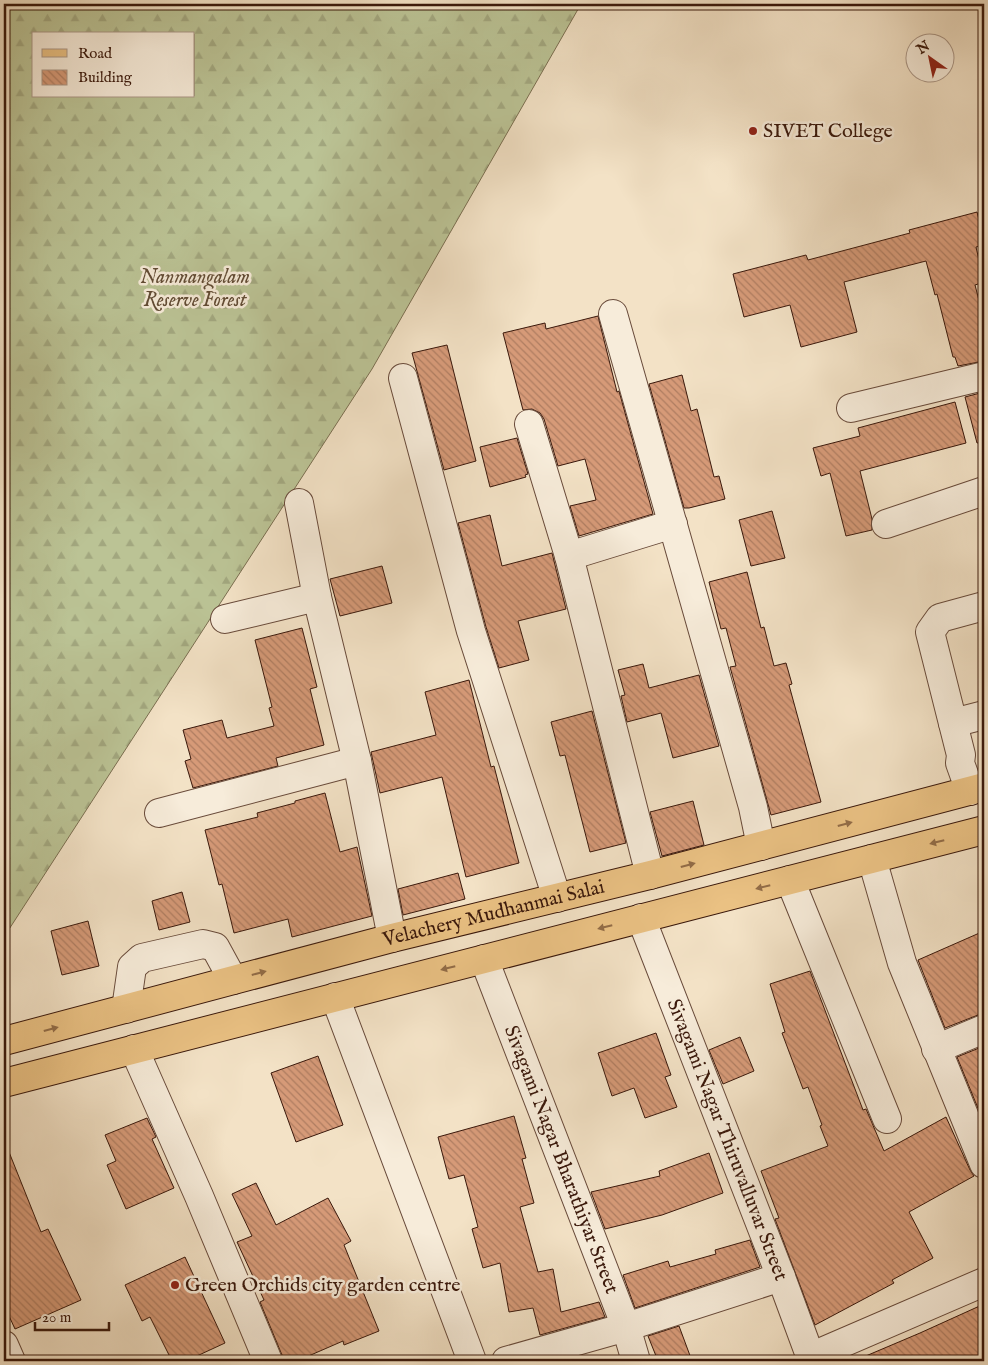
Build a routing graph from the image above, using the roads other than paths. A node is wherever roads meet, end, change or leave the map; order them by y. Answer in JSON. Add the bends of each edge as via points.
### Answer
{"nodes":[{"id":1,"x":613,"y":314,"type":"dead end"},
{"id":2,"x":984,"y":376,"type":"edge"},
{"id":3,"x":403,"y":378,"type":"dead end"},
{"id":4,"x":851,"y":408,"type":"dead end"},
{"id":5,"x":529,"y":424,"type":"dead end"},
{"id":6,"x":984,"y":491,"type":"edge"},
{"id":7,"x":299,"y":503,"type":"dead end"},
{"id":8,"x":673,"y":524,"type":"junction"},
{"id":9,"x":886,"y":524,"type":"dead end"},
{"id":10,"x":569,"y":556,"type":"junction"},
{"id":11,"x":317,"y":597,"type":"junction"},
{"id":12,"x":984,"y":606,"type":"edge"},
{"id":13,"x":225,"y":619,"type":"dead end"},
{"id":14,"x":984,"y":715,"type":"edge"},
{"id":15,"x":953,"y":723,"type":"junction"},
{"id":16,"x":357,"y":761,"type":"junction"},
{"id":17,"x":977,"y":789,"type":"edge"},
{"id":18,"x":159,"y":813,"type":"dead end"},
{"id":19,"x":984,"y":830,"type":"edge"},
{"id":20,"x":761,"y":846,"type":"junction"},
{"id":21,"x":872,"y":859,"type":"junction"},
{"id":22,"x":650,"y":875,"type":"junction"},
{"id":23,"x":790,"y":880,"type":"junction"},
{"id":24,"x":557,"y":898,"type":"junction"},
{"id":25,"x":641,"y":918,"type":"junction"},
{"id":26,"x":392,"y":938,"type":"junction"},
{"id":27,"x":484,"y":959,"type":"junction"},
{"id":28,"x":233,"y":980,"type":"junction"},
{"id":29,"x":335,"y":997,"type":"junction"},
{"id":30,"x":126,"y":1009,"type":"junction"},
{"id":31,"x":984,"y":1029,"type":"edge"},
{"id":32,"x":4,"y":1041,"type":"edge"},
{"id":33,"x":134,"y":1049,"type":"junction"},
{"id":34,"x":936,"y":1049,"type":"junction"},
{"id":35,"x":7,"y":1076,"type":"edge"},
{"id":36,"x":887,"y":1119,"type":"dead end"},
{"id":37,"x":979,"y":1134,"type":"edge"},
{"id":38,"x":984,"y":1164,"type":"edge"},
{"id":39,"x":781,"y":1277,"type":"junction"},
{"id":40,"x":984,"y":1282,"type":"edge"},
{"id":41,"x":626,"y":1327,"type":"junction"},
{"id":42,"x":4,"y":1346,"type":"edge"},
{"id":43,"x":811,"y":1359,"type":"edge"},
{"id":44,"x":11,"y":1361,"type":"edge"},
{"id":45,"x":268,"y":1361,"type":"edge"},
{"id":46,"x":472,"y":1361,"type":"edge"},
{"id":47,"x":506,"y":1361,"type":"edge"},
{"id":48,"x":636,"y":1361,"type":"edge"}],
"edges":[{"from":1,"to":8,"type":"street"},
{"from":2,"to":4,"type":"street"},
{"from":3,"to":24,"type":"street","via":[[471,632]]},
{"from":5,"to":10,"type":"street"},
{"from":6,"to":9,"type":"street"},
{"from":7,"to":11,"type":"street"},
{"from":8,"to":10,"type":"street"},
{"from":8,"to":20,"type":"street","via":[[753,807]]},
{"from":10,"to":22,"type":"street"},
{"from":11,"to":13,"type":"street"},
{"from":11,"to":16,"type":"street"},
{"from":12,"to":15,"type":"street","via":[[940,618],[930,632]]},
{"from":14,"to":15,"type":"street"},
{"from":15,"to":17,"type":"street","via":[[960,763]]},
{"from":16,"to":18,"type":"street"},
{"from":16,"to":26,"type":"street"},
{"from":20,"to":17,"type":"main road","name":"Velachery Mudhanmai Salai","one_way":true},
{"from":19,"to":21,"type":"main road","name":"Velachery Mudhanmai Salai","one_way":true},
{"from":22,"to":20,"type":"main road","name":"Velachery Mudhanmai Salai","one_way":true},
{"from":21,"to":23,"type":"main road","name":"Velachery Mudhanmai Salai"},
{"from":21,"to":34,"type":"street","via":[[902,964]]},
{"from":22,"to":24,"type":"main road","name":"Velachery Mudhanmai Salai"},
{"from":23,"to":25,"type":"main road","name":"Velachery Mudhanmai Salai","one_way":true},
{"from":23,"to":36,"type":"street"},
{"from":24,"to":26,"type":"main road","name":"Velachery Mudhanmai Salai"},
{"from":25,"to":27,"type":"main road","name":"Velachery Mudhanmai Salai","one_way":true},
{"from":25,"to":39,"type":"street","name":"Sivagami Nagar Thiruvalluvar Street"},
{"from":28,"to":26,"type":"main road","name":"Velachery Mudhanmai Salai","one_way":true},
{"from":27,"to":29,"type":"main road","name":"Velachery Mudhanmai Salai","one_way":true},
{"from":27,"to":41,"type":"street","name":"Sivagami Nagar Bharathiyar Street"},
{"from":28,"to":30,"type":"main road","name":"Velachery Mudhanmai Salai"},
{"from":28,"to":30,"type":"street","via":[[215,947],[203,944],[142,958],[132,967]]},
{"from":29,"to":33,"type":"main road","name":"Velachery Mudhanmai Salai"},
{"from":29,"to":46,"type":"street"},
{"from":32,"to":30,"type":"main road","name":"Velachery Mudhanmai Salai","one_way":true},
{"from":31,"to":34,"type":"street"},
{"from":33,"to":35,"type":"main road","name":"Velachery Mudhanmai Salai"},
{"from":33,"to":45,"type":"street"},
{"from":34,"to":37,"type":"street"},
{"from":37,"to":38,"type":"street"},
{"from":39,"to":41,"type":"street"},
{"from":39,"to":43,"type":"street","name":"Sivagami Nagar Thiruvalluvar Street"},
{"from":40,"to":43,"type":"street"},
{"from":41,"to":47,"type":"street"},
{"from":41,"to":48,"type":"street","name":"Sivagami Nagar Bharathiyar Street"},
{"from":42,"to":44,"type":"street"}]}
